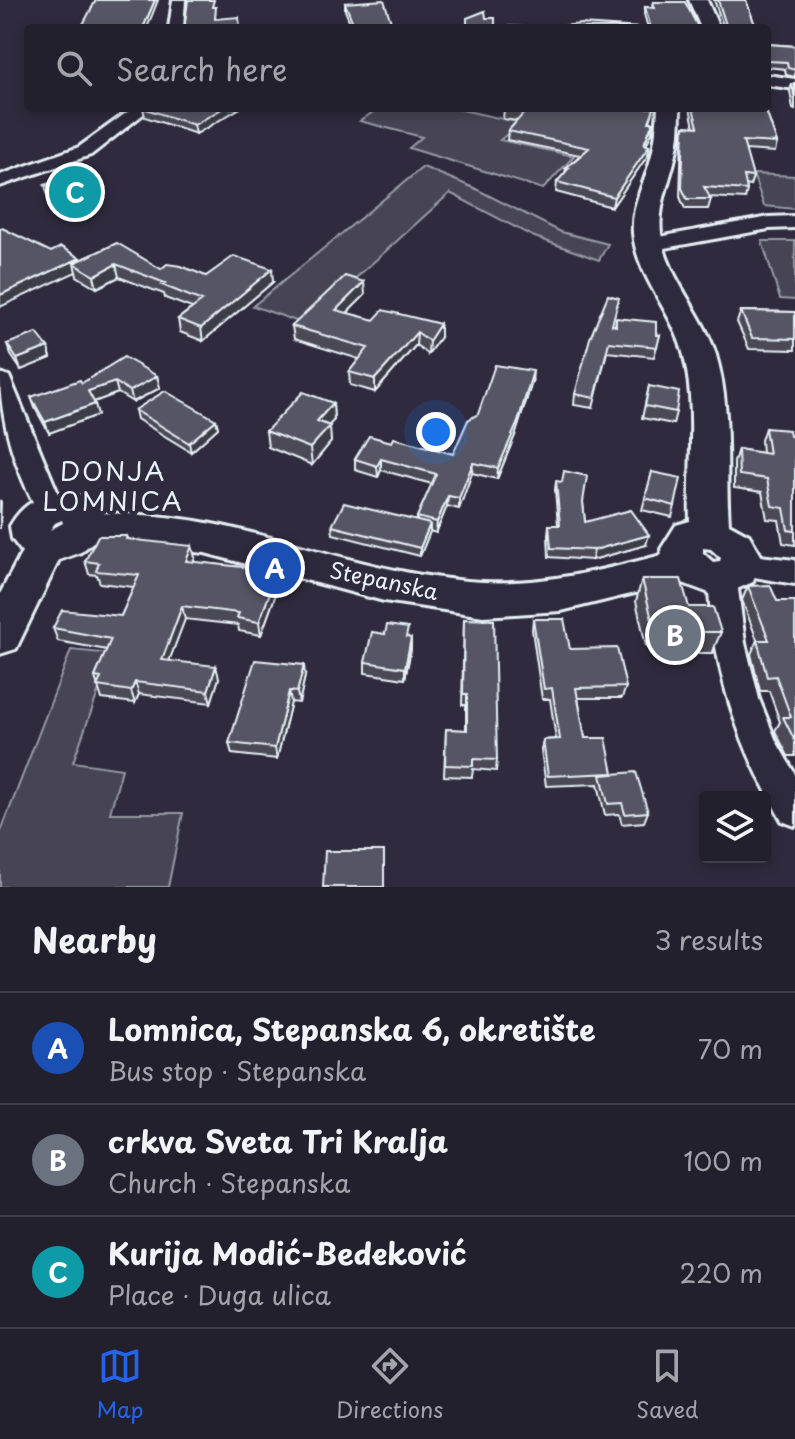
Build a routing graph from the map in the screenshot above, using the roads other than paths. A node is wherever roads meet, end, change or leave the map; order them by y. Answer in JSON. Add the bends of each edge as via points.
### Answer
{"nodes":[{"id":1,"x":179,"y":0,"type":"edge"},
{"id":2,"x":698,"y":0,"type":"edge"},
{"id":3,"x":176,"y":24,"type":"edge"},
{"id":4,"x":708,"y":24,"type":"edge"},
{"id":5,"x":771,"y":81,"type":"edge"},
{"id":6,"x":795,"y":84,"type":"edge"},
{"id":7,"x":138,"y":112,"type":"edge"},
{"id":8,"x":669,"y":112,"type":"edge"},
{"id":9,"x":0,"y":181,"type":"edge"},
{"id":10,"x":795,"y":222,"type":"edge"},
{"id":11,"x":648,"y":245,"type":"junction"},
{"id":12,"x":0,"y":381,"type":"edge"},
{"id":13,"x":59,"y":527,"type":"junction"},
{"id":14,"x":715,"y":560,"type":"junction"},
{"id":15,"x":795,"y":572,"type":"edge"},
{"id":16,"x":0,"y":636,"type":"edge"},
{"id":17,"x":795,"y":808,"type":"edge"}],
"edges":[{"from":1,"to":3,"type":"street"},
{"from":2,"to":4,"type":"street"},
{"from":5,"to":6,"type":"street"},
{"from":7,"to":9,"type":"street","via":[[85,151]]},
{"from":8,"to":11,"type":"street","via":[[665,153],[648,201]]},
{"from":10,"to":11,"type":"street"},
{"from":11,"to":14,"type":"street","via":[[693,332],[706,385]]},
{"from":12,"to":13,"type":"street","via":[[34,477]]},
{"from":13,"to":14,"type":"street","name":"Stepanska","via":[[186,535],[386,585],[485,599],[592,590]]},
{"from":13,"to":16,"type":"street"},
{"from":14,"to":15,"type":"street"},
{"from":14,"to":17,"type":"street","via":[[732,667],[746,715]]}]}
